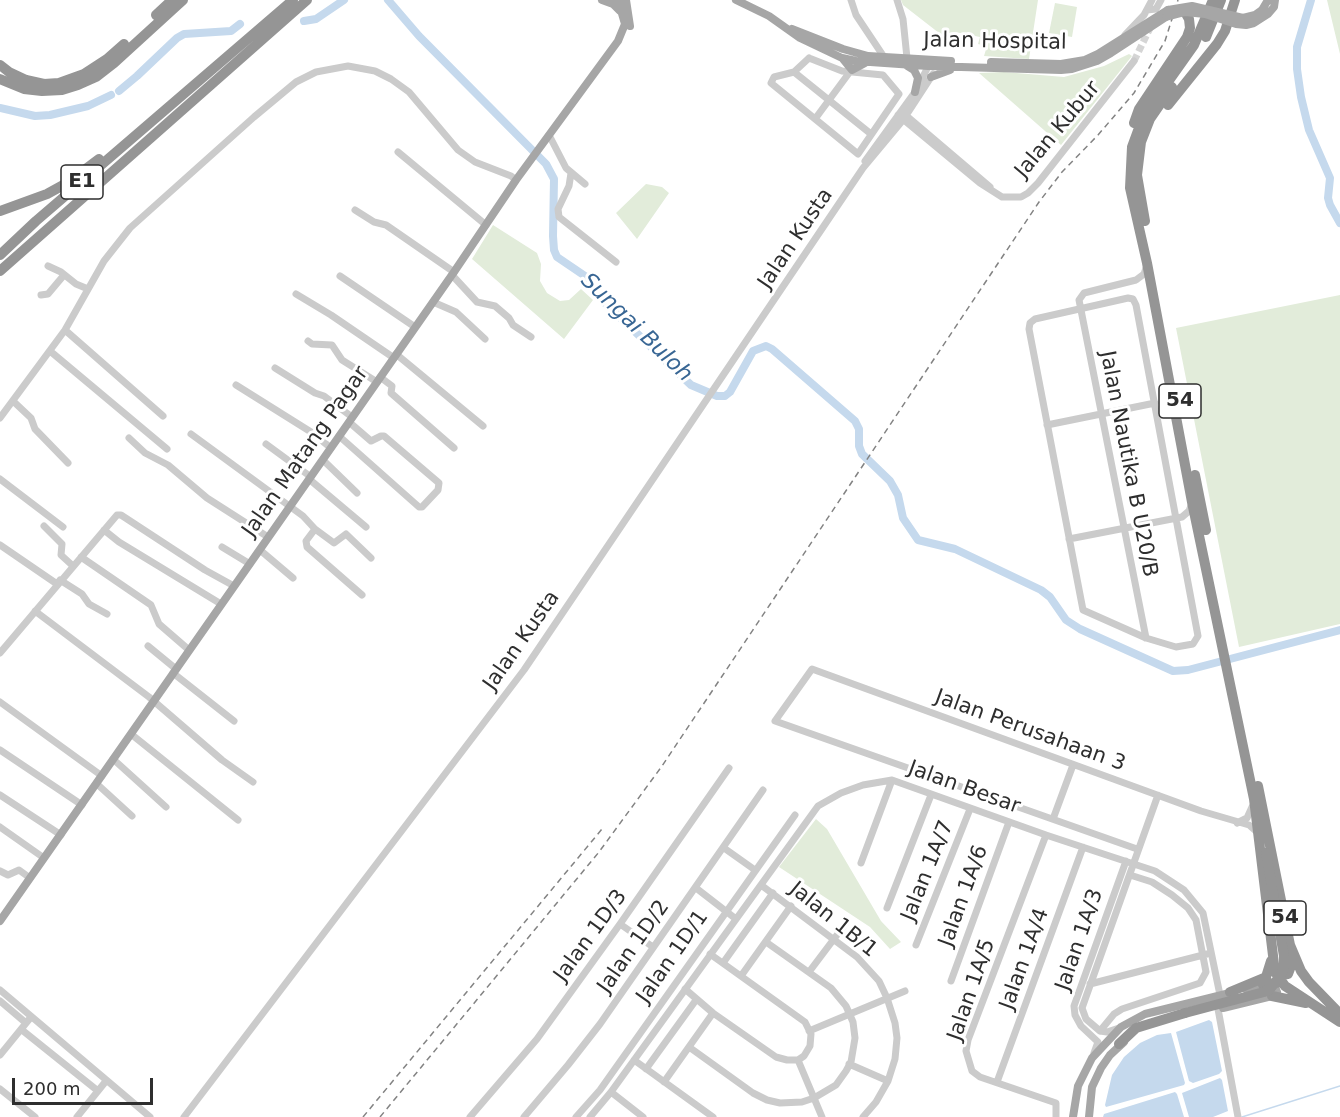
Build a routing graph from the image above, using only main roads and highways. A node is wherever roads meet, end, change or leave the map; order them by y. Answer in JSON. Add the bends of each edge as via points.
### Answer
{"nodes":[{"id":1,"x":172,"y":0,"type":"edge"},
{"id":2,"x":183,"y":0,"type":"edge"},
{"id":3,"x":293,"y":0,"type":"edge"},
{"id":4,"x":307,"y":0,"type":"edge"},
{"id":5,"x":602,"y":0,"type":"edge"},
{"id":6,"x":618,"y":0,"type":"edge"},
{"id":7,"x":626,"y":0,"type":"edge"},
{"id":8,"x":736,"y":0,"type":"edge"},
{"id":9,"x":1213,"y":0,"type":"edge"},
{"id":10,"x":1221,"y":0,"type":"edge"},
{"id":11,"x":1235,"y":0,"type":"edge"},
{"id":12,"x":1268,"y":0,"type":"edge"},
{"id":13,"x":1275,"y":0,"type":"edge"},
{"id":14,"x":1193,"y":6,"type":"edge"},
{"id":15,"x":1167,"y":14,"type":"junction"},
{"id":16,"x":624,"y":20,"type":"junction"},
{"id":17,"x":787,"y":28,"type":"junction"},
{"id":18,"x":618,"y":41,"type":"junction"},
{"id":19,"x":822,"y":41,"type":"junction"},
{"id":20,"x":1195,"y":50,"type":"junction"},
{"id":21,"x":907,"y":62,"type":"junction"},
{"id":22,"x":934,"y":63,"type":"junction"},
{"id":23,"x":0,"y":65,"type":"edge"},
{"id":24,"x":962,"y":66,"type":"junction"},
{"id":25,"x":853,"y":68,"type":"junction"},
{"id":26,"x":931,"y":78,"type":"road end"},
{"id":27,"x":0,"y":79,"type":"edge"},
{"id":28,"x":915,"y":92,"type":"road end"},
{"id":29,"x":165,"y":111,"type":"junction"},
{"id":30,"x":1139,"y":155,"type":"junction"},
{"id":31,"x":1130,"y":188,"type":"junction"},
{"id":32,"x":0,"y":211,"type":"edge"},
{"id":33,"x":24,"y":249,"type":"junction"},
{"id":34,"x":0,"y":255,"type":"edge"},
{"id":35,"x":0,"y":271,"type":"edge"},
{"id":36,"x":0,"y":278,"type":"edge"},
{"id":37,"x":1225,"y":647,"type":"junction"},
{"id":38,"x":1258,"y":802,"type":"junction"},
{"id":39,"x":0,"y":921,"type":"edge"},
{"id":40,"x":1290,"y":945,"type":"junction"},
{"id":41,"x":1272,"y":953,"type":"junction"},
{"id":42,"x":1278,"y":977,"type":"junction"},
{"id":43,"x":1263,"y":985,"type":"junction"},
{"id":44,"x":1225,"y":994,"type":"junction"},
{"id":45,"x":1272,"y":996,"type":"junction"},
{"id":46,"x":1315,"y":1005,"type":"junction"},
{"id":47,"x":1339,"y":1016,"type":"edge"},
{"id":48,"x":1119,"y":1044,"type":"junction"},
{"id":49,"x":1072,"y":1117,"type":"edge"},
{"id":50,"x":1089,"y":1117,"type":"edge"}],
"edges":[{"from":1,"to":23,"type":"highway","via":[[107,59],[84,74],[44,84],[26,80]]},
{"from":2,"to":27,"type":"highway","via":[[114,63],[78,86],[42,91],[24,89]]},
{"from":3,"to":29,"type":"highway","number":"E1"},
{"from":4,"to":33,"type":"highway","number":"E1"},
{"from":5,"to":16,"type":"main road","via":[[613,4]]},
{"from":6,"to":16,"type":"main road"},
{"from":7,"to":18,"type":"main road","via":[[630,24]]},
{"from":8,"to":17,"type":"main road","name":"Jalan Hospital"},
{"from":9,"to":20,"type":"highway","number":"54"},
{"from":10,"to":20,"type":"highway","number":"54","via":[[1210,29]]},
{"from":11,"to":30,"type":"highway","via":[[1217,44],[1153,123]]},
{"from":12,"to":14,"type":"main road","bridge":true,"via":[[1262,10],[1243,18]]},
{"from":13,"to":14,"type":"main road","bridge":true,"via":[[1268,14],[1246,25],[1205,14]]},
{"from":14,"to":15,"type":"main road","name":"Jalan Hospital","bridge":true},
{"from":14,"to":31,"type":"highway","via":[[1187,37],[1139,109],[1127,157]]},
{"from":15,"to":22,"type":"main road","name":"Jalan Hospital","via":[[1085,60],[1061,64]]},
{"from":15,"to":24,"type":"main road","name":"Jalan Hospital","via":[[1111,53],[1078,67],[1061,70]]},
{"from":16,"to":18,"type":"main road","name":"Jalan Matang Pagar"},
{"from":17,"to":19,"type":"main road","name":"Jalan Hospital"},
{"from":17,"to":25,"type":"main road","name":"Jalan Hospital"},
{"from":18,"to":39,"type":"main road","name":"Jalan Matang Pagar","via":[[516,180]]},
{"from":19,"to":21,"type":"main road","name":"Jalan Hospital","via":[[859,54]]},
{"from":19,"to":25,"type":"main road","via":[[854,57]]},
{"from":20,"to":30,"type":"highway","number":"54","via":[[1150,119]]},
{"from":20,"to":31,"type":"highway","number":"54","via":[[1143,117],[1132,147]]},
{"from":21,"to":22,"type":"main road","name":"Jalan Hospital"},
{"from":21,"to":25,"type":"main road","name":"Jalan Hospital","via":[[868,63]]},
{"from":21,"to":28,"type":"main road","via":[[917,74]]},
{"from":22,"to":24,"type":"main road","name":"Jalan Hospital"},
{"from":24,"to":26,"type":"main road"},
{"from":29,"to":32,"type":"highway","via":[[67,183]]},
{"from":29,"to":34,"type":"highway","number":"E1"},
{"from":30,"to":37,"type":"highway","number":"54","via":[[1138,192]]},
{"from":31,"to":37,"type":"highway","number":"54"},
{"from":33,"to":35,"type":"highway","number":"E1"},
{"from":33,"to":36,"type":"highway"},
{"from":37,"to":38,"type":"highway","number":"54"},
{"from":38,"to":40,"type":"highway","number":"54"},
{"from":38,"to":41,"type":"highway","number":"54"},
{"from":38,"to":48,"type":"highway","bridge":true,"via":[[1284,956],[1280,976],[1264,992],[1136,1028]]},
{"from":40,"to":42,"type":"highway","via":[[1290,971]]},
{"from":40,"to":47,"type":"highway","number":"54","via":[[1301,971]]},
{"from":41,"to":42,"type":"highway","number":"54"},
{"from":41,"to":44,"type":"highway","via":[[1266,977]]},
{"from":42,"to":43,"type":"highway"},
{"from":42,"to":46,"type":"highway"},
{"from":42,"to":47,"type":"highway","via":[[1305,990]]},
{"from":43,"to":44,"type":"main road"},
{"from":43,"to":45,"type":"main road","via":[[1275,987],[1277,992]]},
{"from":44,"to":49,"type":"main road","via":[[1145,1014],[1121,1027],[1092,1058],[1078,1086]]},
{"from":45,"to":46,"type":"highway"},
{"from":45,"to":48,"type":"main road","via":[[1155,1026]]},
{"from":46,"to":47,"type":"highway"},
{"from":48,"to":50,"type":"main road","via":[[1096,1077]]}]}
